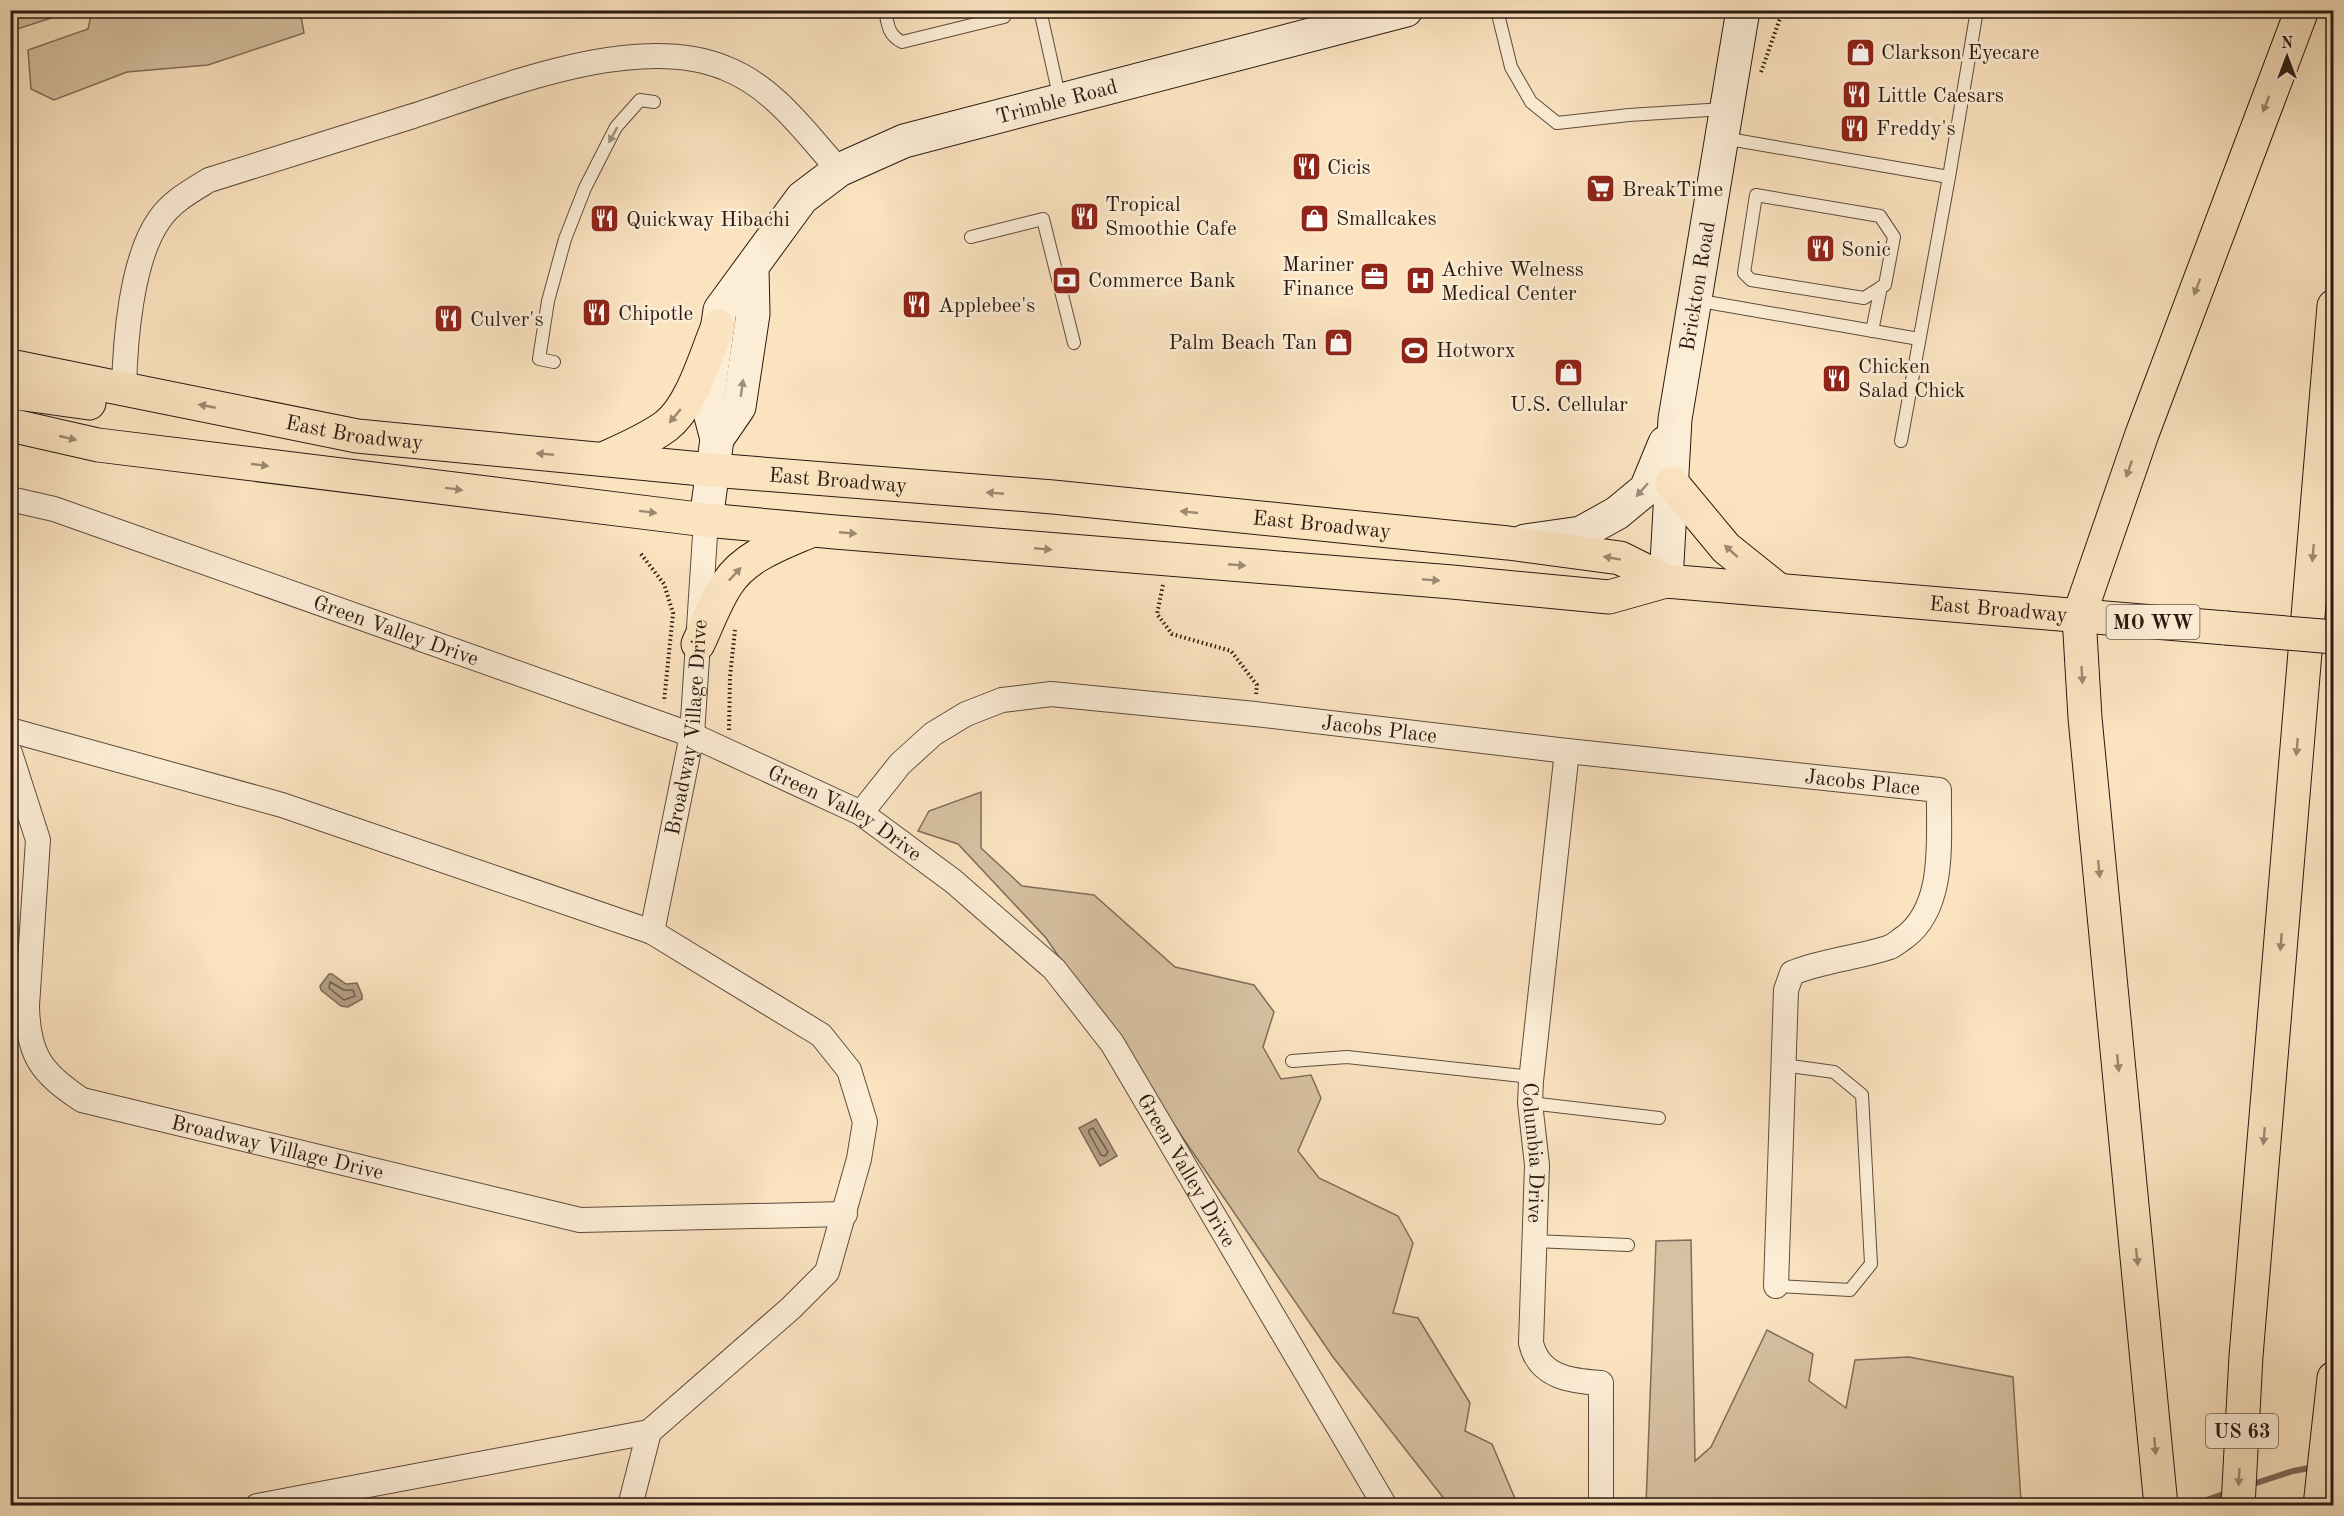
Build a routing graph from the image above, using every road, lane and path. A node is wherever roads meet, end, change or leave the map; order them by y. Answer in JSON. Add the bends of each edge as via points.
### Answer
{"nodes":[{"id":1,"x":885,"y":10,"type":"edge"},
{"id":2,"x":1008,"y":10,"type":"edge"},
{"id":3,"x":1040,"y":10,"type":"edge"},
{"id":4,"x":1406,"y":10,"type":"edge"},
{"id":5,"x":1497,"y":10,"type":"edge"},
{"id":6,"x":1765,"y":10,"type":"edge"},
{"id":7,"x":1783,"y":10,"type":"edge"},
{"id":8,"x":1977,"y":10,"type":"edge"},
{"id":9,"x":2302,"y":10,"type":"edge"},
{"id":10,"x":1738,"y":20,"type":"edge"},
{"id":11,"x":1760,"y":75,"type":"dead end"},
{"id":12,"x":1060,"y":100,"type":"junction"},
{"id":13,"x":654,"y":102,"type":"dead end"},
{"id":14,"x":1727,"y":115,"type":"junction"},
{"id":15,"x":839,"y":170,"type":"junction"},
{"id":16,"x":1949,"y":177,"type":"junction"},
{"id":17,"x":971,"y":237,"type":"dead end"},
{"id":18,"x":752,"y":268,"type":"junction"},
{"id":19,"x":1881,"y":287,"type":"junction"},
{"id":20,"x":1694,"y":300,"type":"junction"},
{"id":21,"x":2334,"y":306,"type":"edge"},
{"id":22,"x":718,"y":326,"type":"junction"},
{"id":23,"x":1872,"y":331,"type":"junction"},
{"id":24,"x":1919,"y":339,"type":"junction"},
{"id":25,"x":1074,"y":343,"type":"dead end"},
{"id":26,"x":554,"y":362,"type":"dead end"},
{"id":27,"x":10,"y":366,"type":"edge"},
{"id":28,"x":124,"y":390,"type":"junction"},
{"id":29,"x":10,"y":392,"type":"edge"},
{"id":30,"x":1675,"y":419,"type":"junction"},
{"id":31,"x":10,"y":425,"type":"edge"},
{"id":32,"x":1901,"y":441,"type":"dead end"},
{"id":33,"x":715,"y":454,"type":"junction"},
{"id":34,"x":603,"y":459,"type":"junction"},
{"id":35,"x":1672,"y":483,"type":"junction"},
{"id":36,"x":10,"y":499,"type":"edge"},
{"id":37,"x":706,"y":520,"type":"junction"},
{"id":38,"x":812,"y":530,"type":"junction"},
{"id":39,"x":1508,"y":543,"type":"junction"},
{"id":40,"x":641,"y":554,"type":"dead end"},
{"id":41,"x":1666,"y":581,"type":"junction"},
{"id":42,"x":1163,"y":585,"type":"dead end"},
{"id":43,"x":1776,"y":588,"type":"junction"},
{"id":44,"x":2079,"y":616,"type":"junction"},
{"id":45,"x":736,"y":622,"type":"dead end"},
{"id":46,"x":2334,"y":637,"type":"edge"},
{"id":47,"x":698,"y":644,"type":"junction"},
{"id":48,"x":1255,"y":714,"type":"junction"},
{"id":49,"x":662,"y":726,"type":"junction"},
{"id":50,"x":10,"y":730,"type":"edge"},
{"id":51,"x":692,"y":735,"type":"junction"},
{"id":52,"x":729,"y":751,"type":"junction"},
{"id":53,"x":1567,"y":751,"type":"junction"},
{"id":54,"x":10,"y":753,"type":"edge"},
{"id":55,"x":861,"y":813,"type":"junction"},
{"id":56,"x":652,"y":932,"type":"junction"},
{"id":57,"x":1292,"y":1061,"type":"dead end"},
{"id":58,"x":1783,"y":1065,"type":"junction"},
{"id":59,"x":1532,"y":1077,"type":"junction"},
{"id":60,"x":1530,"y":1103,"type":"junction"},
{"id":61,"x":1659,"y":1118,"type":"dead end"},
{"id":62,"x":845,"y":1214,"type":"junction"},
{"id":63,"x":1534,"y":1241,"type":"junction"},
{"id":64,"x":1628,"y":1245,"type":"dead end"},
{"id":65,"x":1776,"y":1286,"type":"joint"},
{"id":66,"x":2334,"y":1378,"type":"edge"},
{"id":67,"x":649,"y":1432,"type":"junction"},
{"id":68,"x":258,"y":1506,"type":"edge"},
{"id":69,"x":630,"y":1506,"type":"edge"},
{"id":70,"x":1385,"y":1506,"type":"edge"},
{"id":71,"x":1601,"y":1506,"type":"edge"},
{"id":72,"x":2160,"y":1506,"type":"edge"},
{"id":73,"x":2238,"y":1506,"type":"edge"},
{"id":74,"x":2320,"y":1506,"type":"edge"}],
"edges":[{"from":1,"to":2,"type":"lane","via":[[889,32],[902,42],[1004,17]]},
{"from":3,"to":12,"type":"lane"},
{"from":4,"to":12,"type":"street","name":"Trimble Road","via":[[1322,27]]},
{"from":5,"to":14,"type":"lane","via":[[1511,67],[1530,102],[1557,123],[1629,115]]},
{"from":6,"to":14,"type":"street","via":[[1749,65]]},
{"from":7,"to":11,"type":"path"},
{"from":8,"to":16,"type":"lane"},
{"from":9,"to":44,"type":"main road","one_way":true,"via":[[2142,434]]},
{"from":10,"to":14,"type":"street","name":"Brickton Road"},
{"from":12,"to":15,"type":"street","name":"Trimble Road","via":[[904,141]]},
{"from":13,"to":26,"type":"lane","one_way":true,"via":[[640,100],[616,127],[569,228],[548,302],[539,359]]},
{"from":14,"to":16,"type":"lane"},
{"from":14,"to":20,"type":"street","name":"Brickton Road"},
{"from":15,"to":18,"type":"street","name":"Trimble Road","via":[[802,198]]},
{"from":15,"to":28,"type":"street","via":[[783,107],[753,82],[697,59],[663,55],[613,58],[492,90],[209,180],[183,196],[159,220],[139,263],[124,356]]},
{"from":16,"to":24,"type":"lane"},
{"from":17,"to":25,"type":"lane","via":[[1043,219]]},
{"from":18,"to":22,"type":"street","name":"Trimble Road","via":[[720,310]]},
{"from":33,"to":18,"type":"street","name":"Trimble Road","one_way":true,"via":[[739,407],[753,314]]},
{"from":19,"to":19,"type":"lane","via":[[1886,285],[1894,237],[1880,216],[1756,195],[1744,273],[1750,280],[1864,298]]},
{"from":19,"to":23,"type":"lane"},
{"from":20,"to":23,"type":"lane"},
{"from":20,"to":30,"type":"street","name":"Brickton Road"},
{"from":21,"to":73,"type":"main road","number":"US 63","one_way":true,"via":[[2246,1356]]},
{"from":22,"to":33,"type":"street","name":"Trimble Road","via":[[707,401]]},
{"from":22,"to":34,"type":"main road","one_way":true,"via":[[686,403],[668,424]]},
{"from":23,"to":24,"type":"lane"},
{"from":24,"to":32,"type":"lane"},
{"from":27,"to":28,"type":"main road","name":"East Broadway"},
{"from":28,"to":29,"type":"main road","via":[[118,400],[106,406]]},
{"from":34,"to":28,"type":"main road","name":"East Broadway","one_way":true,"via":[[357,436]]},
{"from":30,"to":35,"type":"street","name":"Brickton Road"},
{"from":30,"to":39,"type":"street","name":"Brickton Road","one_way":true,"via":[[1646,489],[1617,513],[1581,533]]},
{"from":31,"to":37,"type":"main road","name":"East Broadway","one_way":true,"via":[[98,445]]},
{"from":33,"to":34,"type":"main road","name":"East Broadway"},
{"from":33,"to":37,"type":"street","name":"Trimble Road"},
{"from":39,"to":33,"type":"main road","name":"East Broadway","one_way":true,"via":[[1053,497]]},
{"from":35,"to":41,"type":"street","name":"Brickton Road"},
{"from":43,"to":35,"type":"main road","one_way":true,"via":[[1726,548]]},
{"from":36,"to":49,"type":"street","name":"Green Valley Drive","via":[[54,509]]},
{"from":37,"to":38,"type":"main road","name":"East Broadway"},
{"from":37,"to":47,"type":"street","name":"Broadway Village Drive"},
{"from":38,"to":41,"type":"main road","name":"East Broadway","one_way":true,"via":[[1609,597]]},
{"from":47,"to":38,"type":"main road","one_way":true,"via":[[727,584],[747,562]]},
{"from":41,"to":39,"type":"main road","name":"East Broadway","one_way":true,"via":[[1620,558]]},
{"from":40,"to":49,"type":"path","via":[[664,584],[673,613]]},
{"from":41,"to":43,"type":"main road","name":"East Broadway"},
{"from":42,"to":48,"type":"path","via":[[1157,614],[1172,634],[1231,651],[1257,685]]},
{"from":43,"to":44,"type":"main road","name":"East Broadway"},
{"from":44,"to":46,"type":"main road","name":"East Broadway","number":"MO WW","bridge":true},
{"from":44,"to":72,"type":"main road","one_way":true,"via":[[2086,730]]},
{"from":45,"to":52,"type":"path","via":[[730,677]]},
{"from":47,"to":51,"type":"street","name":"Broadway Village Drive"},
{"from":48,"to":53,"type":"street","name":"Jacobs Place"},
{"from":48,"to":55,"type":"street","name":"Jacobs Place","via":[[1051,694],[1002,699],[933,734],[900,764]]},
{"from":49,"to":51,"type":"street","name":"Green Valley Drive"},
{"from":50,"to":56,"type":"street","via":[[282,805]]},
{"from":51,"to":52,"type":"street","name":"Green Valley Drive"},
{"from":51,"to":56,"type":"street","name":"Broadway Village Drive"},
{"from":52,"to":55,"type":"street","name":"Green Valley Drive"},
{"from":53,"to":58,"type":"street","name":"Jacobs Place","via":[[1939,790],[1936,876],[1930,903],[1912,931],[1892,946],[1792,973],[1786,990]]},
{"from":53,"to":59,"type":"street","name":"Columbia Drive"},
{"from":54,"to":62,"type":"street","name":"Broadway Village Drive","via":[[38,840],[27,1033],[41,1064],[58,1084],[82,1100],[580,1220]]},
{"from":55,"to":70,"type":"street","name":"Green Valley Drive","via":[[953,881],[1054,969],[1084,1005],[1112,1043]]},
{"from":56,"to":62,"type":"street","via":[[821,1035],[849,1070],[865,1122]]},
{"from":57,"to":59,"type":"lane","via":[[1347,1057]]},
{"from":58,"to":65,"type":"street"},
{"from":58,"to":65,"type":"lane","via":[[1834,1072],[1862,1095],[1871,1264],[1850,1290]]},
{"from":59,"to":60,"type":"street","name":"Columbia Drive"},
{"from":60,"to":61,"type":"lane"},
{"from":60,"to":63,"type":"street","name":"Columbia Drive","via":[[1537,1165]]},
{"from":62,"to":67,"type":"street","via":[[827,1272]]},
{"from":63,"to":64,"type":"lane"},
{"from":63,"to":71,"type":"street","name":"Columbia Drive","via":[[1530,1343],[1534,1356],[1545,1369],[1562,1377],[1601,1383]]},
{"from":66,"to":74,"type":"main road"},
{"from":67,"to":68,"type":"street"},
{"from":67,"to":69,"type":"street"}]}
